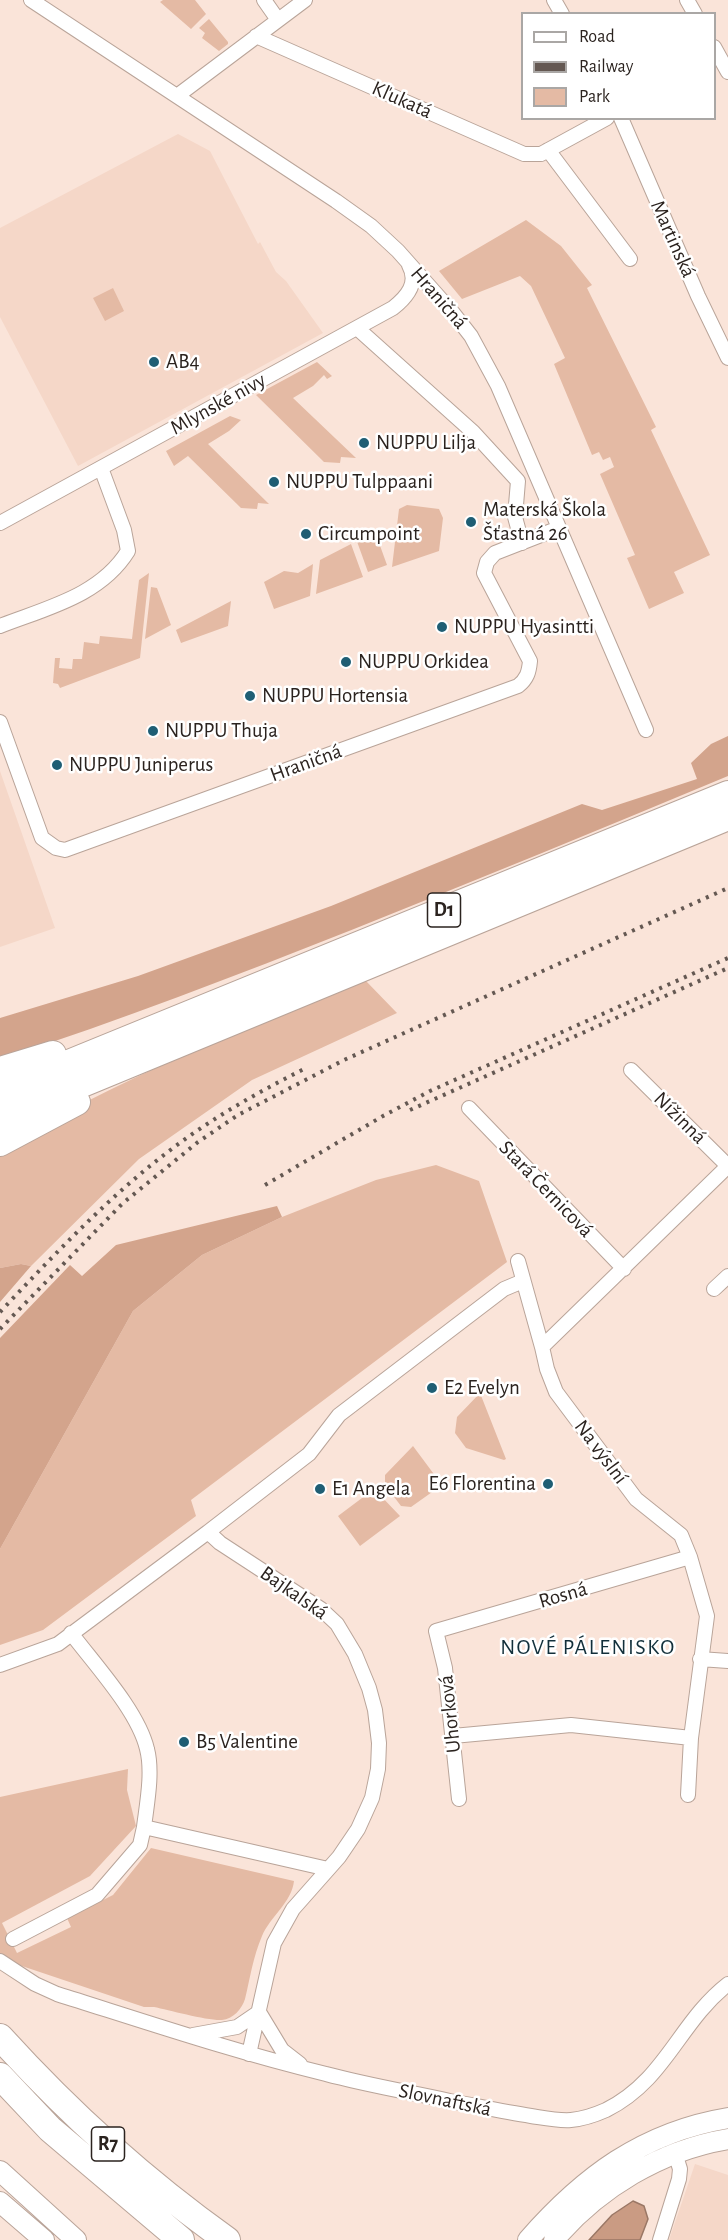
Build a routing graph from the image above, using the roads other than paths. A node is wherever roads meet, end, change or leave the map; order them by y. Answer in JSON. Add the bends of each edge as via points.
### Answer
{"nodes":[{"id":1,"x":31,"y":0,"type":"edge"},
{"id":2,"x":264,"y":0,"type":"edge"},
{"id":3,"x":305,"y":0,"type":"edge"},
{"id":4,"x":279,"y":20,"type":"junction"},
{"id":5,"x":256,"y":36,"type":"junction"},
{"id":6,"x":719,"y":55,"type":"edge"},
{"id":7,"x":728,"y":72,"type":"edge"},
{"id":8,"x":177,"y":96,"type":"junction"},
{"id":9,"x":603,"y":120,"type":"edge"},
{"id":10,"x":622,"y":120,"type":"edge"},
{"id":11,"x":548,"y":150,"type":"junction"},
{"id":12,"x":630,"y":259,"type":"dead end"},
{"id":13,"x":406,"y":261,"type":"junction"},
{"id":14,"x":438,"y":295,"type":"junction"},
{"id":15,"x":405,"y":297,"type":"junction"},
{"id":16,"x":357,"y":328,"type":"junction"},
{"id":17,"x":728,"y":358,"type":"edge"},
{"id":18,"x":101,"y":468,"type":"junction"},
{"id":19,"x":0,"y":523,"type":"edge"},
{"id":20,"x":559,"y":528,"type":"junction"},
{"id":21,"x":522,"y":543,"type":"junction"},
{"id":22,"x":0,"y":626,"type":"edge"},
{"id":23,"x":0,"y":722,"type":"edge"},
{"id":24,"x":646,"y":730,"type":"dead end"},
{"id":25,"x":728,"y":794,"type":"edge"},
{"id":26,"x":728,"y":817,"type":"edge"},
{"id":27,"x":129,"y":1052,"type":"junction"},
{"id":28,"x":0,"y":1070,"type":"edge"},
{"id":29,"x":631,"y":1070,"type":"dead end"},
{"id":30,"x":0,"y":1091,"type":"edge"},
{"id":31,"x":469,"y":1108,"type":"dead end"},
{"id":32,"x":0,"y":1118,"type":"edge"},
{"id":33,"x":0,"y":1143,"type":"edge"},
{"id":34,"x":728,"y":1166,"type":"edge"},
{"id":35,"x":518,"y":1261,"type":"dead end"},
{"id":36,"x":624,"y":1269,"type":"junction"},
{"id":37,"x":728,"y":1276,"type":"edge"},
{"id":38,"x":523,"y":1281,"type":"junction"},
{"id":39,"x":714,"y":1289,"type":"dead end"},
{"id":40,"x":542,"y":1347,"type":"junction"},
{"id":41,"x":208,"y":1532,"type":"junction"},
{"id":42,"x":690,"y":1557,"type":"junction"},
{"id":43,"x":436,"y":1631,"type":"joint"},
{"id":44,"x":71,"y":1633,"type":"junction"},
{"id":45,"x":700,"y":1659,"type":"junction"},
{"id":46,"x":728,"y":1661,"type":"edge"},
{"id":47,"x":0,"y":1665,"type":"edge"},
{"id":48,"x":453,"y":1737,"type":"junction"},
{"id":49,"x":692,"y":1738,"type":"junction"},
{"id":50,"x":688,"y":1795,"type":"dead end"},
{"id":51,"x":459,"y":1799,"type":"dead end"},
{"id":52,"x":144,"y":1827,"type":"junction"},
{"id":53,"x":328,"y":1869,"type":"junction"},
{"id":54,"x":13,"y":1939,"type":"dead end"},
{"id":55,"x":0,"y":1961,"type":"edge"},
{"id":56,"x":728,"y":1984,"type":"edge"},
{"id":57,"x":259,"y":2012,"type":"junction"},
{"id":58,"x":188,"y":2036,"type":"junction"},
{"id":59,"x":0,"y":2037,"type":"edge"},
{"id":60,"x":249,"y":2054,"type":"junction"},
{"id":61,"x":304,"y":2068,"type":"junction"},
{"id":62,"x":0,"y":2076,"type":"edge"},
{"id":63,"x":728,"y":2118,"type":"edge"},
{"id":64,"x":728,"y":2139,"type":"edge"},
{"id":65,"x":675,"y":2153,"type":"junction"},
{"id":66,"x":0,"y":2170,"type":"edge"},
{"id":67,"x":0,"y":2202,"type":"edge"},
{"id":68,"x":44,"y":2240,"type":"edge"},
{"id":69,"x":76,"y":2240,"type":"edge"},
{"id":70,"x":181,"y":2240,"type":"edge"},
{"id":71,"x":227,"y":2240,"type":"edge"},
{"id":72,"x":528,"y":2240,"type":"edge"},
{"id":73,"x":554,"y":2240,"type":"edge"},
{"id":74,"x":660,"y":2240,"type":"edge"}],
"edges":[{"from":1,"to":8,"type":"street","name":"Hraničná"},
{"from":2,"to":4,"type":"street"},
{"from":3,"to":4,"type":"street"},
{"from":4,"to":5,"type":"street"},
{"from":5,"to":8,"type":"street"},
{"from":5,"to":11,"type":"street","name":"Kľukatá","via":[[519,152],[536,155]]},
{"from":6,"to":7,"type":"street"},
{"from":8,"to":13,"type":"street","name":"Hraničná","via":[[336,201],[378,233]]},
{"from":9,"to":11,"type":"street","name":"Kľukatá"},
{"from":10,"to":17,"type":"street","name":"Martinská"},
{"from":11,"to":12,"type":"street"},
{"from":13,"to":14,"type":"street","name":"Hraničná"},
{"from":13,"to":15,"type":"street","name":"Hraničná","via":[[413,276]]},
{"from":14,"to":15,"type":"street"},
{"from":14,"to":20,"type":"street","name":"Hraničná","via":[[471,336],[490,370]]},
{"from":15,"to":16,"type":"street","name":"Mlynské nivy"},
{"from":16,"to":18,"type":"street","name":"Mlynské nivy"},
{"from":16,"to":21,"type":"street","via":[[473,432],[518,481],[515,518]]},
{"from":18,"to":19,"type":"street","name":"Mlynské nivy"},
{"from":18,"to":22,"type":"street","via":[[128,551],[100,582],[73,598]]},
{"from":20,"to":21,"type":"street"},
{"from":20,"to":24,"type":"street","name":"Hraničná"},
{"from":21,"to":23,"type":"street","name":"Hraničná","via":[[495,553],[484,573],[530,661],[530,670],[518,686],[65,850],[42,838]]},
{"from":25,"to":27,"type":"highway","number":"D1"},
{"from":26,"to":27,"type":"highway","number":"D1"},
{"from":27,"to":28,"type":"highway","via":[[68,1049]]},
{"from":27,"to":30,"type":"highway","number":"D1"},
{"from":27,"to":32,"type":"highway","number":"D1"},
{"from":27,"to":33,"type":"highway","via":[[106,1087]]},
{"from":29,"to":34,"type":"street","name":"Nížinná"},
{"from":31,"to":36,"type":"street","name":"Stará Černicová"},
{"from":34,"to":36,"type":"street"},
{"from":35,"to":38,"type":"street","name":"Na výslní"},
{"from":36,"to":40,"type":"street"},
{"from":37,"to":39,"type":"street"},
{"from":38,"to":40,"type":"street","name":"Na výslní"},
{"from":38,"to":41,"type":"street","via":[[504,1289],[339,1415],[309,1454]]},
{"from":40,"to":42,"type":"street","name":"Na výslní","via":[[556,1392],[636,1499],[681,1535]]},
{"from":41,"to":44,"type":"street"},
{"from":41,"to":53,"type":"street","name":"Bajkalská","via":[[337,1624],[369,1688],[379,1743],[374,1790],[350,1843]]},
{"from":42,"to":43,"type":"street","name":"Rosná"},
{"from":42,"to":45,"type":"street","name":"Na výslní","via":[[707,1616]]},
{"from":43,"to":48,"type":"street","name":"Uhorková","via":[[445,1668]]},
{"from":44,"to":47,"type":"street","via":[[58,1644]]},
{"from":44,"to":52,"type":"street","via":[[133,1715],[147,1749],[149,1792]]},
{"from":45,"to":46,"type":"street"},
{"from":45,"to":49,"type":"street","name":"Na výslní"},
{"from":48,"to":49,"type":"street","via":[[571,1725]]},
{"from":48,"to":51,"type":"street","name":"Uhorková"},
{"from":49,"to":50,"type":"street","name":"Na výslní"},
{"from":52,"to":53,"type":"street"},
{"from":52,"to":54,"type":"street","via":[[140,1845],[97,1895]]},
{"from":53,"to":57,"type":"street","name":"Bajkalská","via":[[280,1930]]},
{"from":55,"to":58,"type":"street","name":"Slovnaftská","via":[[46,1989]]},
{"from":56,"to":61,"type":"street","name":"Slovnaftská","via":[[714,1995],[664,2063],[644,2083],[604,2111],[571,2120],[510,2113]]},
{"from":57,"to":58,"type":"street","via":[[237,2027]]},
{"from":57,"to":60,"type":"street","name":"Bajkalská"},
{"from":57,"to":61,"type":"street","via":[[282,2050]]},
{"from":58,"to":60,"type":"street","name":"Slovnaftská"},
{"from":59,"to":71,"type":"highway","number":"R7","via":[[119,2154]]},
{"from":60,"to":61,"type":"street","name":"Slovnaftská"},
{"from":62,"to":70,"type":"highway","number":"R7","via":[[50,2129]]},
{"from":63,"to":72,"type":"main road","via":[[665,2134],[626,2154],[592,2176]]},
{"from":64,"to":65,"type":"main road"},
{"from":65,"to":73,"type":"main road","via":[[624,2179]]},
{"from":65,"to":74,"type":"street","via":[[679,2180]]},
{"from":66,"to":69,"type":"main road"},
{"from":67,"to":68,"type":"main road"}]}
